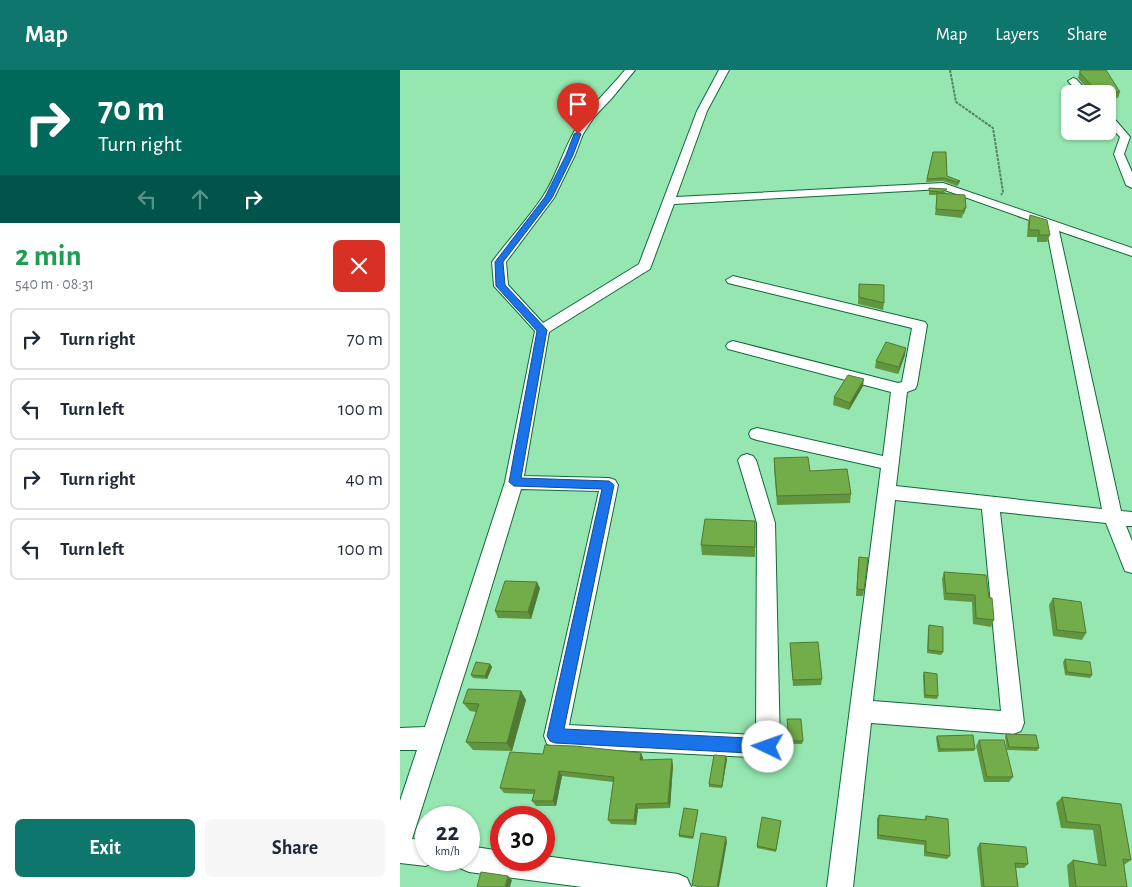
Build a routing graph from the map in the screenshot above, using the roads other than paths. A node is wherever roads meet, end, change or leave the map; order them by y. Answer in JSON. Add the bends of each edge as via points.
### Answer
{"nodes":[{"id":1,"x":630,"y":70,"type":"edge"},
{"id":2,"x":724,"y":70,"type":"edge"},
{"id":3,"x":1073,"y":81,"type":"dead end"},
{"id":4,"x":1077,"y":85,"type":"edge"},
{"id":5,"x":1116,"y":127,"type":"edge"},
{"id":6,"x":1132,"y":185,"type":"edge"},
{"id":7,"x":669,"y":201,"type":"junction"},
{"id":8,"x":1052,"y":225,"type":"junction"},
{"id":9,"x":1132,"y":252,"type":"edge"},
{"id":10,"x":733,"y":280,"type":"dead end"},
{"id":11,"x":542,"y":330,"type":"junction"},
{"id":12,"x":733,"y":346,"type":"dead end"},
{"id":13,"x":899,"y":389,"type":"junction"},
{"id":14,"x":757,"y":434,"type":"dead end"},
{"id":15,"x":747,"y":460,"type":"dead end"},
{"id":16,"x":890,"y":464,"type":"junction"},
{"id":17,"x":514,"y":482,"type":"junction"},
{"id":18,"x":886,"y":492,"type":"junction"},
{"id":19,"x":990,"y":504,"type":"junction"},
{"id":20,"x":1123,"y":518,"type":"edge"},
{"id":21,"x":1132,"y":565,"type":"edge"},
{"id":22,"x":861,"y":711,"type":"junction"},
{"id":23,"x":433,"y":738,"type":"junction"},
{"id":24,"x":400,"y":739,"type":"edge"},
{"id":25,"x":400,"y":837,"type":"edge"},
{"id":26,"x":400,"y":850,"type":"edge"},
{"id":27,"x":415,"y":852,"type":"edge"},
{"id":28,"x":480,"y":860,"type":"edge"},
{"id":29,"x":678,"y":887,"type":"edge"},
{"id":30,"x":840,"y":887,"type":"edge"}],
"edges":[{"from":1,"to":11,"type":"street","via":[[590,115],[548,198],[499,262],[501,286]]},
{"from":2,"to":7,"type":"street","via":[[702,111]]},
{"from":3,"to":4,"type":"street"},
{"from":5,"to":6,"type":"street","via":[[1125,138],[1119,154]]},
{"from":7,"to":8,"type":"street","via":[[943,186]]},
{"from":7,"to":11,"type":"street","via":[[645,266]]},
{"from":8,"to":9,"type":"street"},
{"from":8,"to":20,"type":"street"},
{"from":10,"to":13,"type":"street","via":[[920,325],[909,385]]},
{"from":11,"to":17,"type":"street"},
{"from":12,"to":13,"type":"street"},
{"from":13,"to":16,"type":"street"},
{"from":14,"to":16,"type":"street"},
{"from":15,"to":17,"type":"street","via":[[766,523],[768,747],[555,736],[609,485]]},
{"from":16,"to":18,"type":"street"},
{"from":17,"to":23,"type":"street"},
{"from":18,"to":19,"type":"street"},
{"from":18,"to":22,"type":"street"},
{"from":19,"to":20,"type":"street"},
{"from":19,"to":22,"type":"street","via":[[1013,724]]},
{"from":20,"to":21,"type":"street"},
{"from":22,"to":30,"type":"street"},
{"from":23,"to":24,"type":"street"},
{"from":23,"to":25,"type":"street"},
{"from":26,"to":27,"type":"street"},
{"from":28,"to":29,"type":"street"}]}
